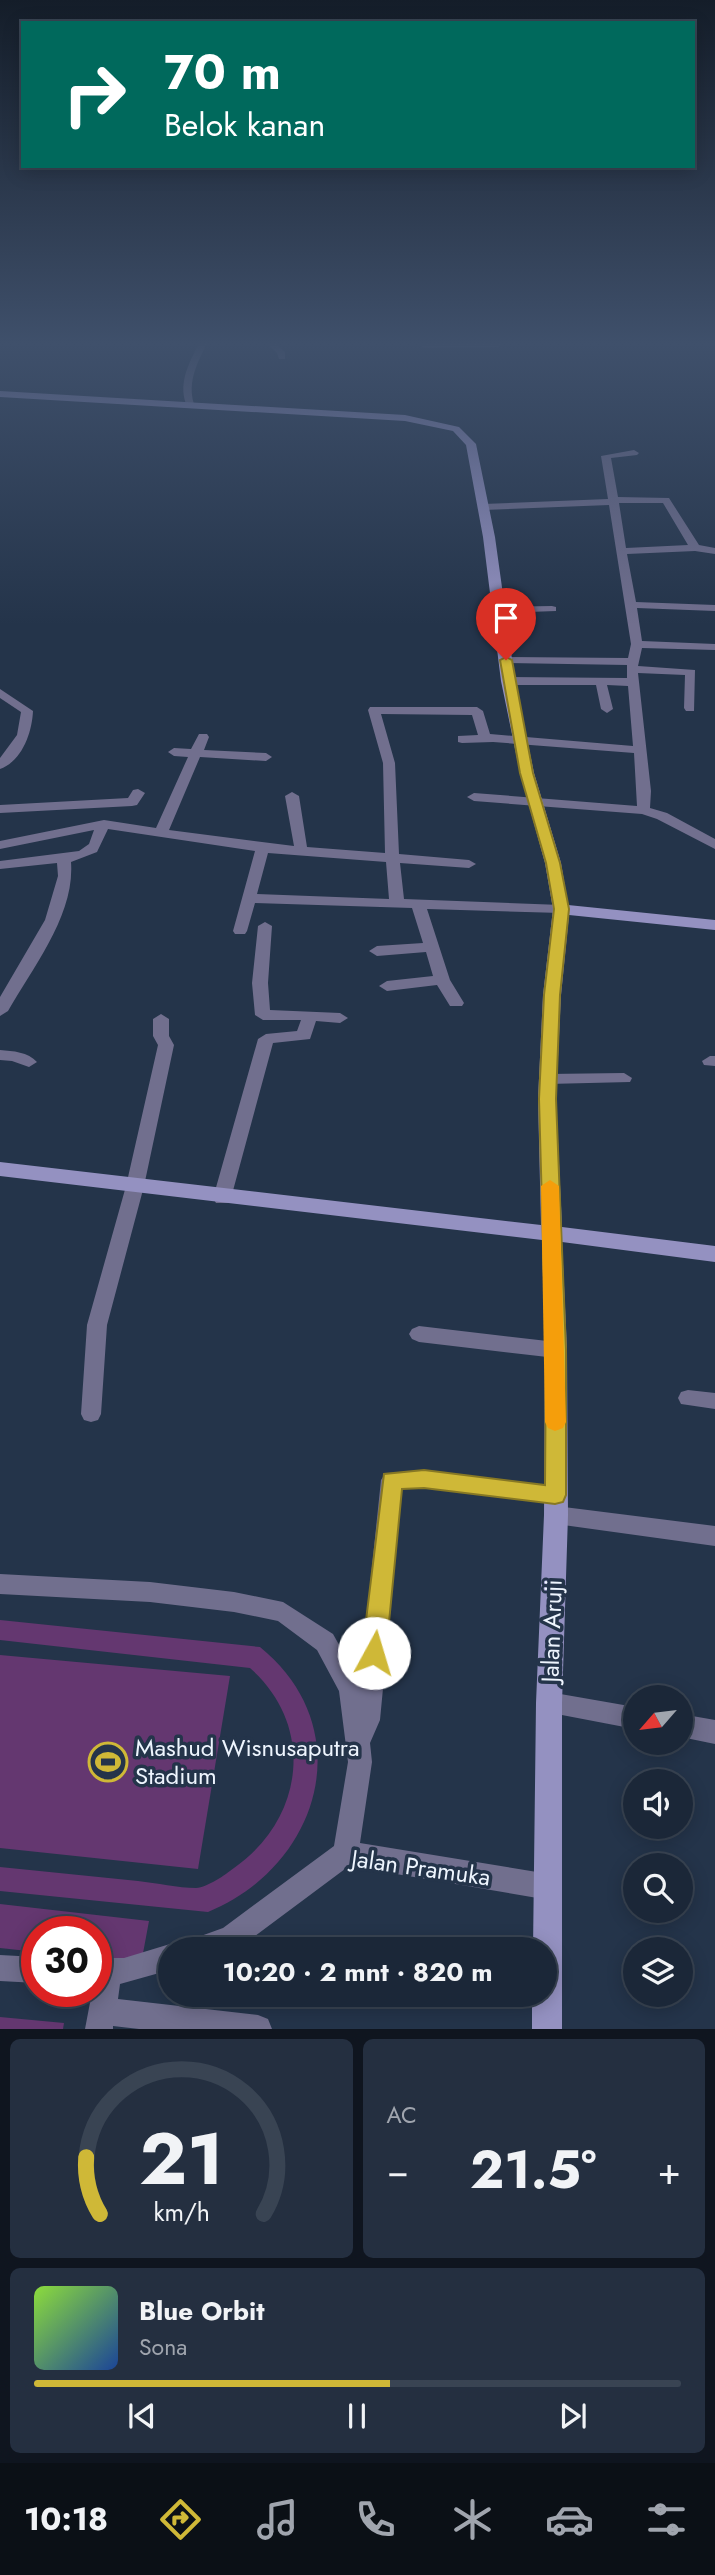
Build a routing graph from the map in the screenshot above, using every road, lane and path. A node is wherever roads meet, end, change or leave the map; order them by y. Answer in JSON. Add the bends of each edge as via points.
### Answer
{"nodes":[{"id":1,"x":463,"y":436,"type":"edge"},
{"id":2,"x":634,"y":453,"type":"dead end"},
{"id":3,"x":613,"y":501,"type":"junction"},
{"id":4,"x":483,"y":507,"type":"junction"},
{"id":5,"x":695,"y":548,"type":"junction"},
{"id":6,"x":623,"y":551,"type":"junction"},
{"id":7,"x":715,"y":551,"type":"edge"},
{"id":8,"x":631,"y":605,"type":"junction"},
{"id":9,"x":715,"y":608,"type":"edge"},
{"id":10,"x":552,"y":609,"type":"dead end"},
{"id":11,"x":498,"y":610,"type":"junction"},
{"id":12,"x":637,"y":644,"type":"junction"},
{"id":13,"x":715,"y":647,"type":"edge"},
{"id":14,"x":506,"y":660,"type":"junction"},
{"id":15,"x":633,"y":671,"type":"junction"},
{"id":16,"x":508,"y":681,"type":"junction"},
{"id":17,"x":601,"y":683,"type":"junction"},
{"id":18,"x":0,"y":693,"type":"edge"},
{"id":19,"x":690,"y":708,"type":"dead end"},
{"id":20,"x":607,"y":709,"type":"dead end"},
{"id":21,"x":203,"y":737,"type":"dead end"},
{"id":22,"x":485,"y":738,"type":"junction"},
{"id":23,"x":462,"y":739,"type":"dead end"},
{"id":24,"x":520,"y":741,"type":"junction"},
{"id":25,"x":638,"y":750,"type":"junction"},
{"id":26,"x":174,"y":752,"type":"dead end"},
{"id":27,"x":195,"y":754,"type":"junction"},
{"id":28,"x":266,"y":757,"type":"dead end"},
{"id":29,"x":0,"y":765,"type":"edge"},
{"id":30,"x":138,"y":793,"type":"dead end"},
{"id":31,"x":292,"y":796,"type":"dead end"},
{"id":32,"x":474,"y":797,"type":"dead end"},
{"id":33,"x":533,"y":801,"type":"junction"},
{"id":34,"x":0,"y":809,"type":"edge"},
{"id":35,"x":643,"y":810,"type":"junction"},
{"id":36,"x":101,"y":830,"type":"junction"},
{"id":37,"x":161,"y":832,"type":"junction"},
{"id":38,"x":0,"y":845,"type":"edge"},
{"id":39,"x":715,"y":845,"type":"edge"},
{"id":40,"x":301,"y":850,"type":"junction"},
{"id":41,"x":262,"y":851,"type":"dead end"},
{"id":42,"x":393,"y":858,"type":"junction"},
{"id":43,"x":64,"y":859,"type":"junction"},
{"id":44,"x":469,"y":864,"type":"dead end"},
{"id":45,"x":0,"y":865,"type":"edge"},
{"id":46,"x":559,"y":893,"type":"junction"},
{"id":47,"x":248,"y":898,"type":"junction"},
{"id":48,"x":397,"y":903,"type":"junction"},
{"id":49,"x":418,"y":903,"type":"junction"},
{"id":50,"x":715,"y":925,"type":"edge"},
{"id":51,"x":265,"y":926,"type":"dead end"},
{"id":52,"x":240,"y":931,"type":"dead end"},
{"id":53,"x":431,"y":947,"type":"junction"},
{"id":54,"x":377,"y":951,"type":"dead end"},
{"id":55,"x":442,"y":980,"type":"junction"},
{"id":56,"x":6,"y":985,"type":"edge"},
{"id":57,"x":387,"y":986,"type":"dead end"},
{"id":58,"x":456,"y":1003,"type":"dead end"},
{"id":59,"x":0,"y":1011,"type":"edge"},
{"id":60,"x":310,"y":1015,"type":"junction"},
{"id":61,"x":340,"y":1018,"type":"dead end"},
{"id":62,"x":161,"y":1019,"type":"dead end"},
{"id":63,"x":0,"y":1055,"type":"edge"},
{"id":64,"x":29,"y":1062,"type":"dead end"},
{"id":65,"x":624,"y":1078,"type":"dead end"},
{"id":66,"x":548,"y":1079,"type":"junction"},
{"id":67,"x":0,"y":1169,"type":"edge"},
{"id":68,"x":135,"y":1186,"type":"junction"},
{"id":69,"x":222,"y":1198,"type":"junction"},
{"id":70,"x":552,"y":1232,"type":"junction"},
{"id":71,"x":715,"y":1254,"type":"edge"},
{"id":72,"x":419,"y":1334,"type":"dead end"},
{"id":73,"x":556,"y":1350,"type":"junction"},
{"id":74,"x":688,"y":1398,"type":"dead end"},
{"id":75,"x":715,"y":1401,"type":"edge"},
{"id":76,"x":90,"y":1414,"type":"dead end"},
{"id":77,"x":555,"y":1505,"type":"junction"},
{"id":78,"x":715,"y":1536,"type":"edge"},
{"id":79,"x":0,"y":1584,"type":"edge"},
{"id":80,"x":549,"y":1703,"type":"junction"},
{"id":81,"x":623,"y":1716,"type":"edge"},
{"id":82,"x":693,"y":1728,"type":"edge"},
{"id":83,"x":715,"y":1732,"type":"edge"},
{"id":84,"x":357,"y":1744,"type":"junction"},
{"id":85,"x":346,"y":1853,"type":"junction"},
{"id":86,"x":549,"y":1887,"type":"junction"},
{"id":87,"x":233,"y":1937,"type":"edge"},
{"id":88,"x":158,"y":1961,"type":"edge"},
{"id":89,"x":0,"y":1968,"type":"edge"},
{"id":90,"x":21,"y":1969,"type":"edge"},
{"id":91,"x":112,"y":1971,"type":"edge"},
{"id":92,"x":101,"y":2020,"type":"edge"},
{"id":93,"x":258,"y":2029,"type":"edge"},
{"id":94,"x":547,"y":2029,"type":"edge"}],
"edges":[{"from":1,"to":4,"type":"street","via":[[471,444]]},
{"from":2,"to":3,"type":"street","via":[[607,455]]},
{"from":3,"to":4,"type":"street"},
{"from":3,"to":5,"type":"street","via":[[666,500]]},
{"from":3,"to":6,"type":"street"},
{"from":4,"to":11,"type":"street"},
{"from":5,"to":6,"type":"street"},
{"from":5,"to":7,"type":"street"},
{"from":6,"to":8,"type":"street"},
{"from":8,"to":9,"type":"street"},
{"from":8,"to":12,"type":"street"},
{"from":10,"to":11,"type":"street"},
{"from":11,"to":14,"type":"street"},
{"from":12,"to":13,"type":"street"},
{"from":12,"to":15,"type":"street"},
{"from":14,"to":15,"type":"street"},
{"from":14,"to":16,"type":"street"},
{"from":15,"to":17,"type":"street"},
{"from":15,"to":19,"type":"street","via":[[691,672]]},
{"from":15,"to":25,"type":"street"},
{"from":16,"to":17,"type":"street"},
{"from":16,"to":24,"type":"street"},
{"from":17,"to":20,"type":"street"},
{"from":18,"to":29,"type":"street","via":[[27,711],[20,746]]},
{"from":21,"to":27,"type":"street"},
{"from":22,"to":23,"type":"street"},
{"from":22,"to":24,"type":"street"},
{"from":22,"to":42,"type":"street","via":[[477,711],[374,710],[389,763]]},
{"from":24,"to":25,"type":"street"},
{"from":24,"to":33,"type":"street"},
{"from":25,"to":35,"type":"street"},
{"from":26,"to":27,"type":"street"},
{"from":27,"to":28,"type":"street"},
{"from":27,"to":37,"type":"street"},
{"from":30,"to":34,"type":"street","via":[[129,803]]},
{"from":31,"to":40,"type":"street"},
{"from":32,"to":33,"type":"street"},
{"from":33,"to":35,"type":"street"},
{"from":33,"to":46,"type":"street"},
{"from":35,"to":39,"type":"street"},
{"from":36,"to":37,"type":"street"},
{"from":36,"to":38,"type":"street"},
{"from":36,"to":43,"type":"street","via":[[93,848]]},
{"from":37,"to":40,"type":"street"},
{"from":40,"to":42,"type":"street"},
{"from":41,"to":47,"type":"street"},
{"from":42,"to":44,"type":"street"},
{"from":42,"to":48,"type":"street"},
{"from":43,"to":45,"type":"street"},
{"from":43,"to":56,"type":"street","via":[[65,876],[52,920]]},
{"from":46,"to":49,"type":"street"},
{"from":46,"to":50,"type":"street"},
{"from":46,"to":66,"type":"street","name":"Jalan Aruji"},
{"from":47,"to":48,"type":"street"},
{"from":47,"to":52,"type":"street"},
{"from":48,"to":49,"type":"street"},
{"from":49,"to":53,"type":"street"},
{"from":51,"to":60,"type":"street","via":[[260,983],[264,1015]]},
{"from":53,"to":54,"type":"street"},
{"from":53,"to":55,"type":"street"},
{"from":55,"to":57,"type":"street"},
{"from":55,"to":58,"type":"street"},
{"from":56,"to":59,"type":"street"},
{"from":60,"to":61,"type":"street"},
{"from":60,"to":69,"type":"street","via":[[304,1035],[266,1039]]},
{"from":62,"to":68,"type":"street","via":[[166,1045]]},
{"from":63,"to":64,"type":"street"},
{"from":65,"to":66,"type":"street"},
{"from":66,"to":70,"type":"street","name":"Jalan Aruji"},
{"from":67,"to":68,"type":"street"},
{"from":68,"to":69,"type":"street"},
{"from":68,"to":76,"type":"street","via":[[97,1325]]},
{"from":69,"to":70,"type":"street"},
{"from":70,"to":71,"type":"street"},
{"from":70,"to":73,"type":"street","name":"Jalan Aruji"},
{"from":72,"to":73,"type":"street"},
{"from":73,"to":77,"type":"street","name":"Jalan Aruji"},
{"from":74,"to":75,"type":"street"},
{"from":77,"to":78,"type":"street"},
{"from":77,"to":80,"type":"street","name":"Jalan Aruji"},
{"from":77,"to":84,"type":"street","via":[[424,1479],[392,1480],[368,1720]]},
{"from":79,"to":84,"type":"street","via":[[149,1592],[283,1612],[325,1642],[351,1689]]},
{"from":80,"to":81,"type":"street"},
{"from":80,"to":86,"type":"street","name":"Jalan Aruji"},
{"from":82,"to":83,"type":"street"},
{"from":84,"to":85,"type":"street","via":[[359,1762]]},
{"from":85,"to":86,"type":"street","name":"Jalan Pramuka"},
{"from":85,"to":87,"type":"street","name":"Jalan Pramuka"},
{"from":86,"to":94,"type":"street","name":"Jalan Aruji"},
{"from":88,"to":91,"type":"street"},
{"from":89,"to":90,"type":"street"},
{"from":92,"to":93,"type":"street"}]}
